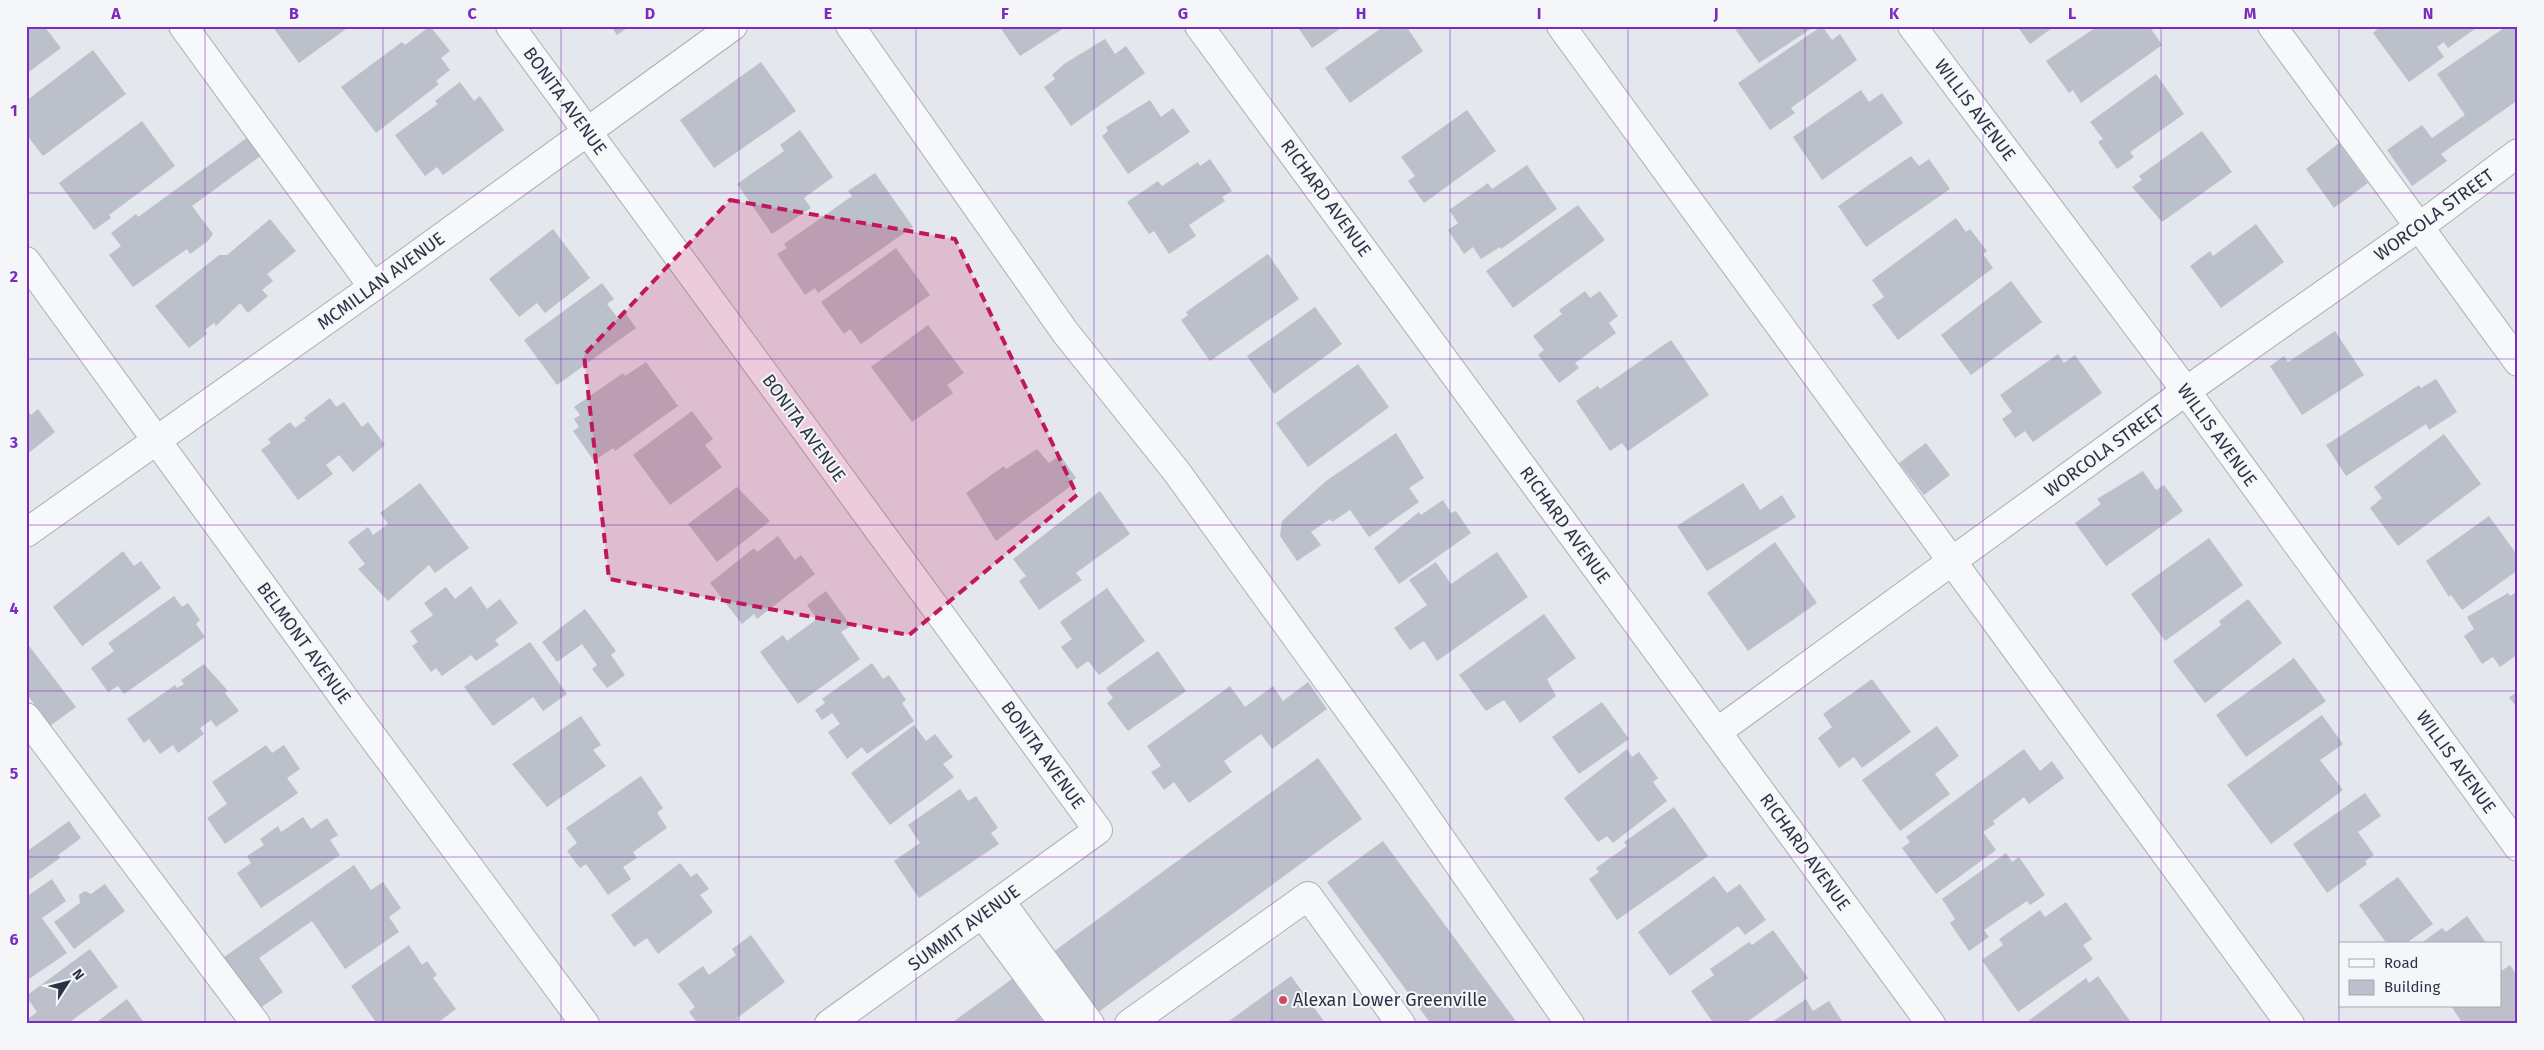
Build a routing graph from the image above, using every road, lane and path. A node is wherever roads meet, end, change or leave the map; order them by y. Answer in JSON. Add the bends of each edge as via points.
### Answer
{"nodes":[{"id":1,"x":183,"y":26,"type":"edge"},
{"id":2,"x":510,"y":26,"type":"edge"},
{"id":3,"x":733,"y":26,"type":"edge"},
{"id":4,"x":850,"y":26,"type":"edge"},
{"id":5,"x":1200,"y":26,"type":"edge"},
{"id":6,"x":1561,"y":26,"type":"edge"},
{"id":7,"x":1912,"y":26,"type":"edge"},
{"id":8,"x":2272,"y":26,"type":"edge"},
{"id":9,"x":588,"y":132,"type":"junction"},
{"id":10,"x":2518,"y":153,"type":"edge"},
{"id":11,"x":2419,"y":227,"type":"junction"},
{"id":12,"x":26,"y":261,"type":"edge"},
{"id":13,"x":373,"y":287,"type":"junction"},
{"id":14,"x":2518,"y":362,"type":"edge"},
{"id":15,"x":2186,"y":391,"type":"junction"},
{"id":16,"x":157,"y":440,"type":"junction"},
{"id":17,"x":26,"y":533,"type":"edge"},
{"id":18,"x":1953,"y":562,"type":"junction"},
{"id":19,"x":26,"y":717,"type":"edge"},
{"id":20,"x":1716,"y":732,"type":"junction"},
{"id":21,"x":1098,"y":830,"type":"joint"},
{"id":22,"x":2518,"y":847,"type":"edge"},
{"id":23,"x":992,"y":908,"type":"junction"},
{"id":24,"x":256,"y":1024,"type":"edge"},
{"id":25,"x":585,"y":1024,"type":"edge"},
{"id":26,"x":829,"y":1024,"type":"edge"},
{"id":27,"x":1064,"y":1024,"type":"edge"},
{"id":28,"x":1090,"y":1024,"type":"edge"},
{"id":29,"x":1129,"y":1024,"type":"edge"},
{"id":30,"x":1401,"y":1024,"type":"edge"},
{"id":31,"x":1570,"y":1024,"type":"edge"},
{"id":32,"x":1931,"y":1024,"type":"edge"},
{"id":33,"x":2290,"y":1024,"type":"edge"}],
"edges":[{"from":1,"to":13,"type":"street"},
{"from":2,"to":9,"type":"street","name":"BONITA AVENUE"},
{"from":3,"to":9,"type":"street","name":"MCMILLAN AVENUE"},
{"from":4,"to":31,"type":"street","via":[[1065,332],[1176,471],[1402,783]]},
{"from":5,"to":20,"type":"street","name":"RICHARD AVENUE"},
{"from":6,"to":18,"type":"street"},
{"from":7,"to":15,"type":"street","name":"WILLIS AVENUE"},
{"from":8,"to":11,"type":"street"},
{"from":9,"to":13,"type":"street","name":"MCMILLAN AVENUE"},
{"from":9,"to":21,"type":"street","name":"BONITA AVENUE"},
{"from":10,"to":11,"type":"street","name":"WORCOLA STREET"},
{"from":11,"to":14,"type":"street"},
{"from":11,"to":15,"type":"street","name":"WORCOLA STREET"},
{"from":12,"to":16,"type":"street","name":"BELMONT AVENUE"},
{"from":13,"to":16,"type":"street","name":"MCMILLAN AVENUE"},
{"from":15,"to":18,"type":"street","name":"WORCOLA STREET"},
{"from":15,"to":22,"type":"street","name":"WILLIS AVENUE"},
{"from":16,"to":17,"type":"street","name":"MCMILLAN AVENUE"},
{"from":16,"to":25,"type":"street","name":"BELMONT AVENUE"},
{"from":18,"to":20,"type":"street","name":"WORCOLA STREET"},
{"from":18,"to":33,"type":"street"},
{"from":19,"to":24,"type":"street"},
{"from":20,"to":32,"type":"street","name":"RICHARD AVENUE"},
{"from":21,"to":23,"type":"street","name":"SUMMIT AVENUE"},
{"from":23,"to":26,"type":"street","name":"SUMMIT AVENUE"},
{"from":23,"to":27,"type":"street"},
{"from":23,"to":28,"type":"street"},
{"from":29,"to":30,"type":"street","via":[[1308,896]]}]}
